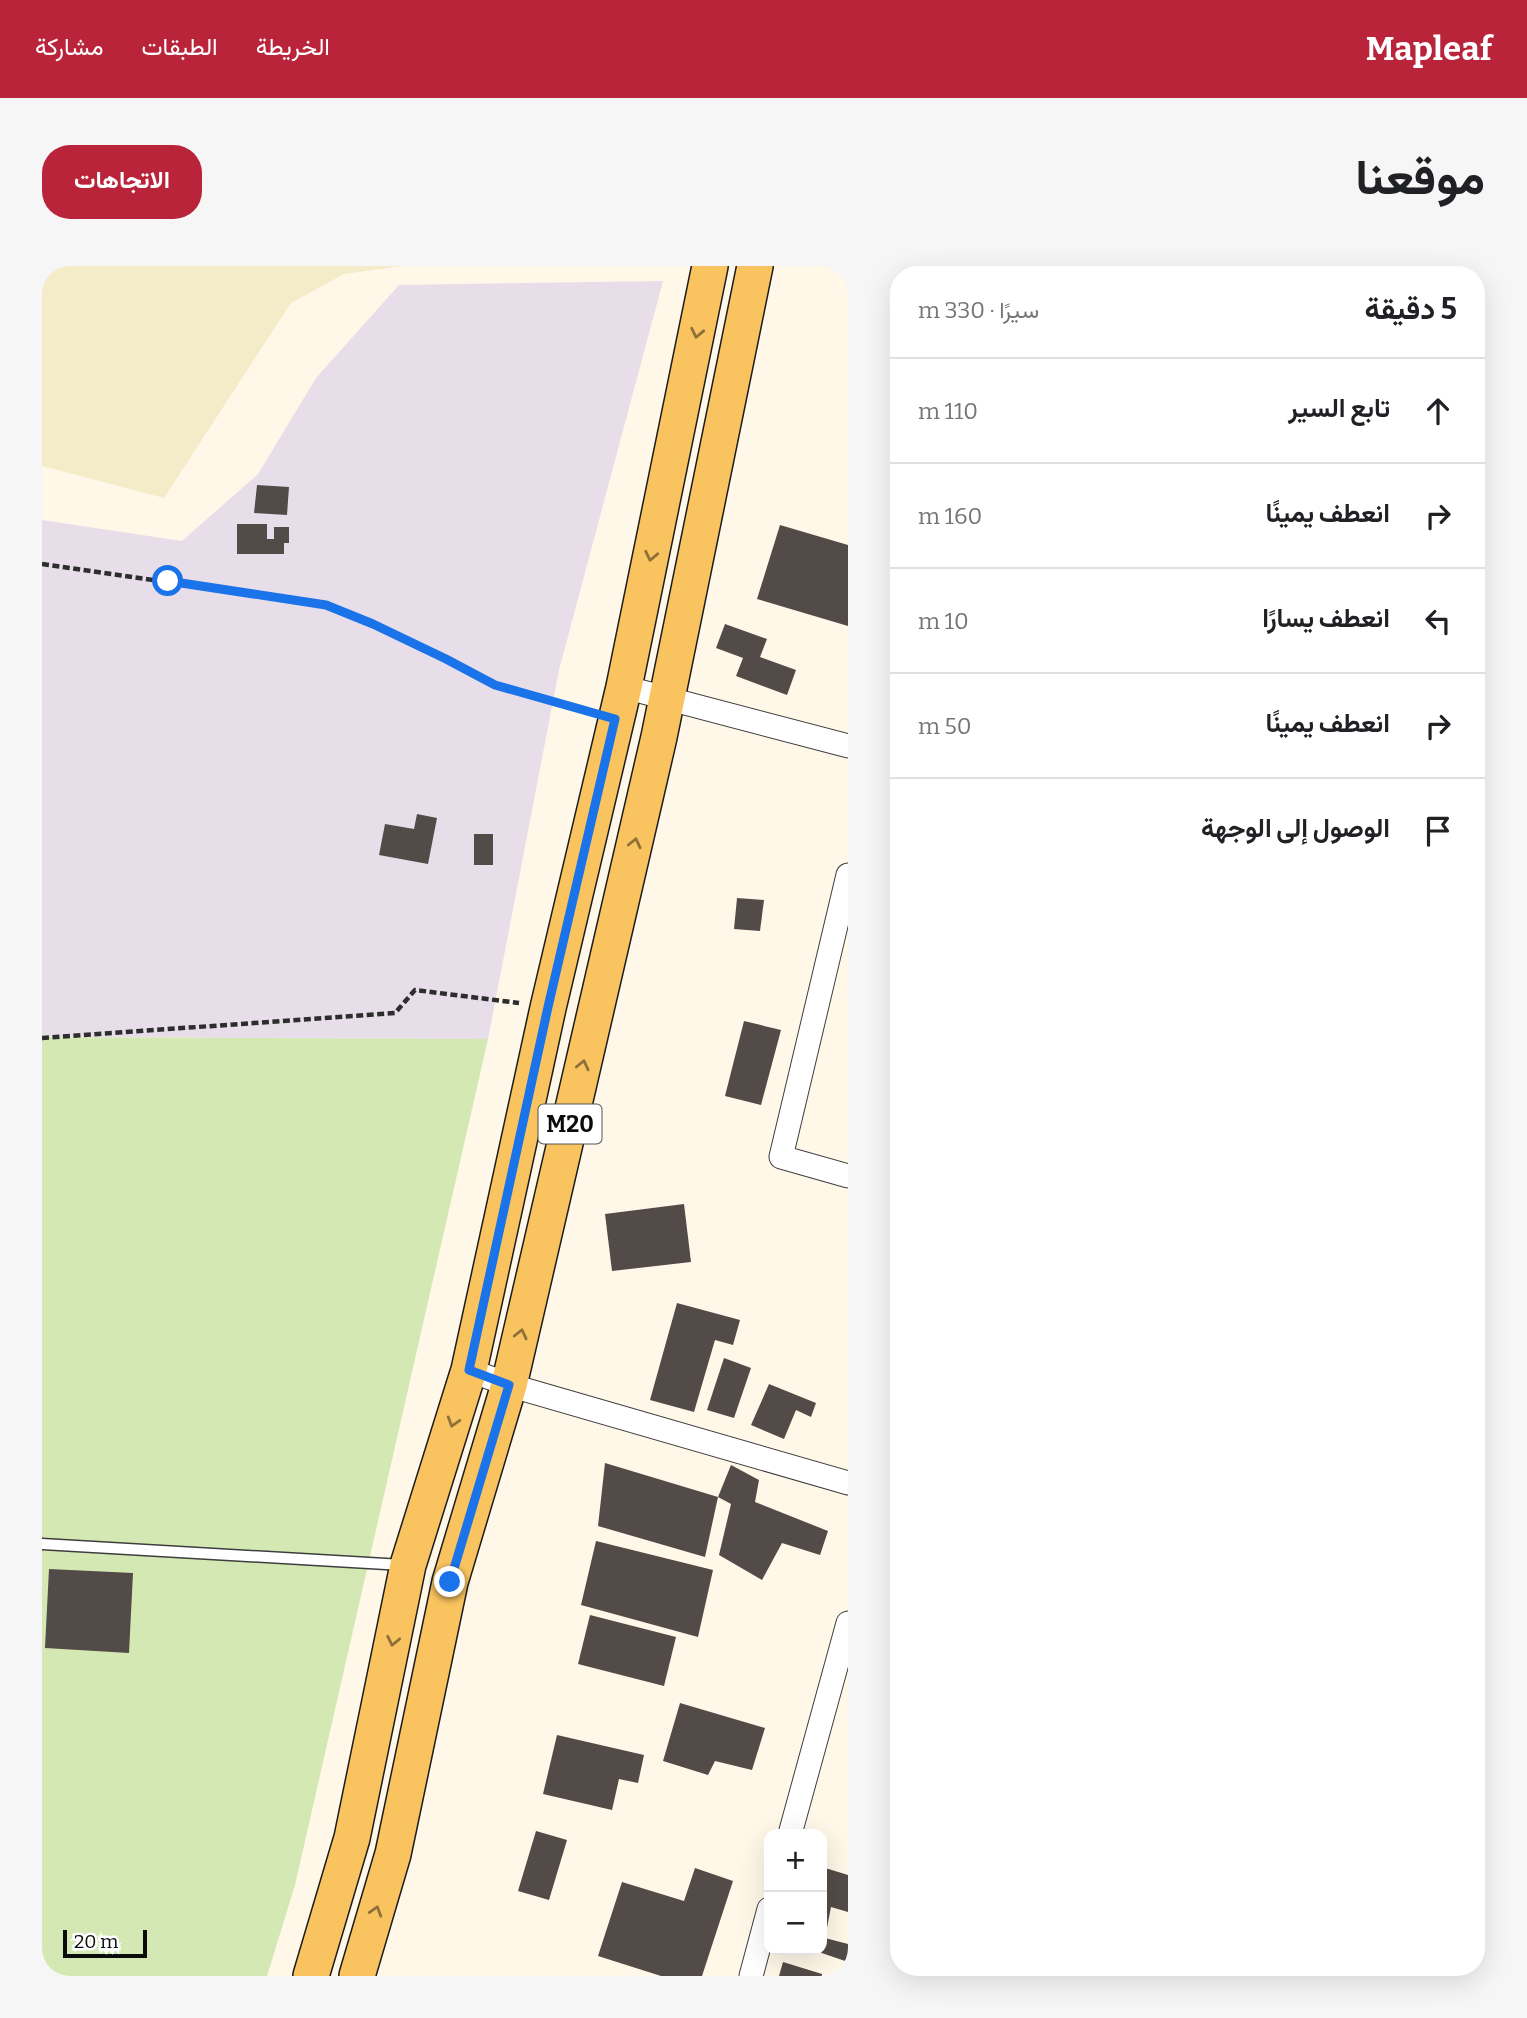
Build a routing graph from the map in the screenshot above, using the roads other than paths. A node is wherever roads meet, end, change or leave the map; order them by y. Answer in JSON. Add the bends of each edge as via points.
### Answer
{"nodes":[{"id":1,"x":710,"y":266,"type":"edge"},
{"id":2,"x":755,"y":266,"type":"edge"},
{"id":3,"x":667,"y":698,"type":"junction"},
{"id":4,"x":620,"y":703,"type":"junction"},
{"id":5,"x":848,"y":746,"type":"edge"},
{"id":6,"x":848,"y":875,"type":"edge"},
{"id":7,"x":848,"y":1176,"type":"edge"},
{"id":8,"x":469,"y":1370,"type":"junction"},
{"id":9,"x":509,"y":1385,"type":"junction"},
{"id":10,"x":848,"y":1483,"type":"edge"},
{"id":11,"x":42,"y":1544,"type":"edge"},
{"id":12,"x":408,"y":1565,"type":"junction"},
{"id":13,"x":848,"y":1623,"type":"edge"},
{"id":14,"x":791,"y":1829,"type":"edge"},
{"id":15,"x":764,"y":1928,"type":"edge"},
{"id":16,"x":311,"y":1976,"type":"edge"},
{"id":17,"x":357,"y":1976,"type":"edge"},
{"id":18,"x":751,"y":1976,"type":"edge"}],
"edges":[{"from":1,"to":4,"type":"main road","number":"M20","one_way":true},
{"from":2,"to":3,"type":"main road","number":"M20"},
{"from":3,"to":4,"type":"street"},
{"from":3,"to":5,"type":"street"},
{"from":9,"to":3,"type":"main road","number":"M20","one_way":true},
{"from":4,"to":8,"type":"main road","number":"M20"},
{"from":6,"to":7,"type":"street","via":[[781,1157]]},
{"from":8,"to":9,"type":"street"},
{"from":8,"to":12,"type":"main road","number":"M20","one_way":true},
{"from":9,"to":10,"type":"street"},
{"from":17,"to":9,"type":"main road","number":"M20","one_way":true,"via":[[393,1854],[450,1582]]},
{"from":11,"to":12,"type":"lane"},
{"from":12,"to":16,"type":"main road","number":"M20","one_way":true,"via":[[352,1838]]},
{"from":13,"to":14,"type":"street"},
{"from":15,"to":18,"type":"street"}]}
